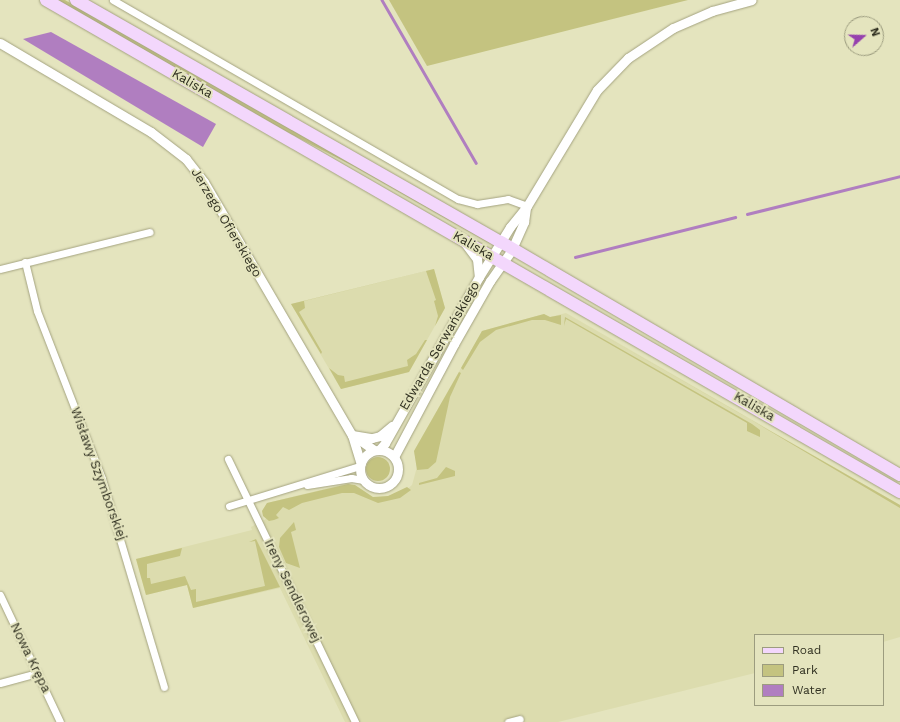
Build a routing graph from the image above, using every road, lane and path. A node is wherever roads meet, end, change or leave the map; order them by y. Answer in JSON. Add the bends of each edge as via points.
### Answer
{"nodes":[{"id":1,"x":46,"y":0,"type":"edge"},
{"id":2,"x":76,"y":0,"type":"edge"},
{"id":3,"x":113,"y":0,"type":"edge"},
{"id":4,"x":752,"y":0,"type":"edge"},
{"id":5,"x":0,"y":43,"type":"edge"},
{"id":6,"x":527,"y":206,"type":"junction"},
{"id":7,"x":149,"y":232,"type":"dead end"},
{"id":8,"x":462,"y":239,"type":"junction"},
{"id":9,"x":501,"y":242,"type":"junction"},
{"id":10,"x":512,"y":248,"type":"junction"},
{"id":11,"x":497,"y":259,"type":"junction"},
{"id":12,"x":25,"y":262,"type":"junction"},
{"id":13,"x":0,"y":268,"type":"edge"},
{"id":14,"x":479,"y":278,"type":"junction"},
{"id":15,"x":395,"y":424,"type":"junction"},
{"id":16,"x":352,"y":435,"type":"junction"},
{"id":17,"x":377,"y":450,"type":"junction"},
{"id":18,"x":394,"y":457,"type":"junction"},
{"id":19,"x":228,"y":459,"type":"dead end"},
{"id":20,"x":360,"y":465,"type":"junction"},
{"id":21,"x":900,"y":475,"type":"edge"},
{"id":22,"x":364,"y":480,"type":"junction"},
{"id":23,"x":303,"y":486,"type":"junction"},
{"id":24,"x":900,"y":492,"type":"edge"},
{"id":25,"x":248,"y":501,"type":"junction"},
{"id":26,"x":229,"y":506,"type":"dead end"},
{"id":27,"x":0,"y":595,"type":"edge"},
{"id":28,"x":38,"y":673,"type":"junction"},
{"id":29,"x":0,"y":682,"type":"edge"},
{"id":30,"x":164,"y":688,"type":"dead end"},
{"id":31,"x":520,"y":719,"type":"dead end"},
{"id":32,"x":60,"y":722,"type":"edge"},
{"id":33,"x":355,"y":722,"type":"edge"},
{"id":34,"x":508,"y":722,"type":"edge"}],
"edges":[{"from":1,"to":8,"type":"main road","name":"Kaliska"},
{"from":2,"to":9,"type":"main road","name":"Kaliska"},
{"from":3,"to":6,"type":"street","via":[[458,199],[477,204],[508,199]]},
{"from":4,"to":6,"type":"street","via":[[682,23],[628,58],[609,76],[586,105]]},
{"from":5,"to":16,"type":"street","name":"Jerzego Ofierskiego","via":[[151,132],[186,159],[204,182]]},
{"from":6,"to":9,"type":"street","name":"Edwarda Serwańskiego"},
{"from":6,"to":10,"type":"street","name":"Edwarda Serwańskiego","via":[[524,222]]},
{"from":7,"to":12,"type":"street"},
{"from":8,"to":11,"type":"main road","name":"Kaliska"},
{"from":8,"to":14,"type":"street","via":[[477,259]]},
{"from":9,"to":10,"type":"main road","name":"Kaliska"},
{"from":9,"to":11,"type":"street","name":"Edwarda Serwańskiego"},
{"from":10,"to":11,"type":"street","name":"Edwarda Serwańskiego"},
{"from":10,"to":21,"type":"main road","name":"Kaliska"},
{"from":11,"to":14,"type":"street","name":"Edwarda Serwańskiego"},
{"from":11,"to":18,"type":"street","name":"Edwarda Serwańskiego"},
{"from":11,"to":24,"type":"main road","name":"Kaliska"},
{"from":12,"to":13,"type":"street"},
{"from":12,"to":30,"type":"street","name":"Wisławy Szymborskiej","via":[[37,311],[102,479]]},
{"from":14,"to":15,"type":"street","name":"Edwarda Serwańskiego"},
{"from":15,"to":16,"type":"street","via":[[380,436],[372,438]]},
{"from":15,"to":17,"type":"street","name":"Edwarda Serwańskiego"},
{"from":16,"to":17,"type":"street"},
{"from":16,"to":20,"type":"street"},
{"from":17,"to":18,"type":"street"},
{"from":17,"to":20,"type":"street","via":[[366,456]]},
{"from":18,"to":22,"type":"street","via":[[398,470],[390,485],[374,487]]},
{"from":19,"to":25,"type":"street","name":"Ireny Sendlerowej"},
{"from":20,"to":22,"type":"street"},
{"from":20,"to":23,"type":"street"},
{"from":22,"to":23,"type":"street","via":[[351,478]]},
{"from":23,"to":25,"type":"street"},
{"from":25,"to":26,"type":"street"},
{"from":25,"to":33,"type":"street","name":"Ireny Sendlerowej"},
{"from":27,"to":28,"type":"street","name":"Nowa Krępa"},
{"from":28,"to":29,"type":"street"},
{"from":28,"to":32,"type":"street","name":"Nowa Krępa"},
{"from":31,"to":34,"type":"street"}]}
